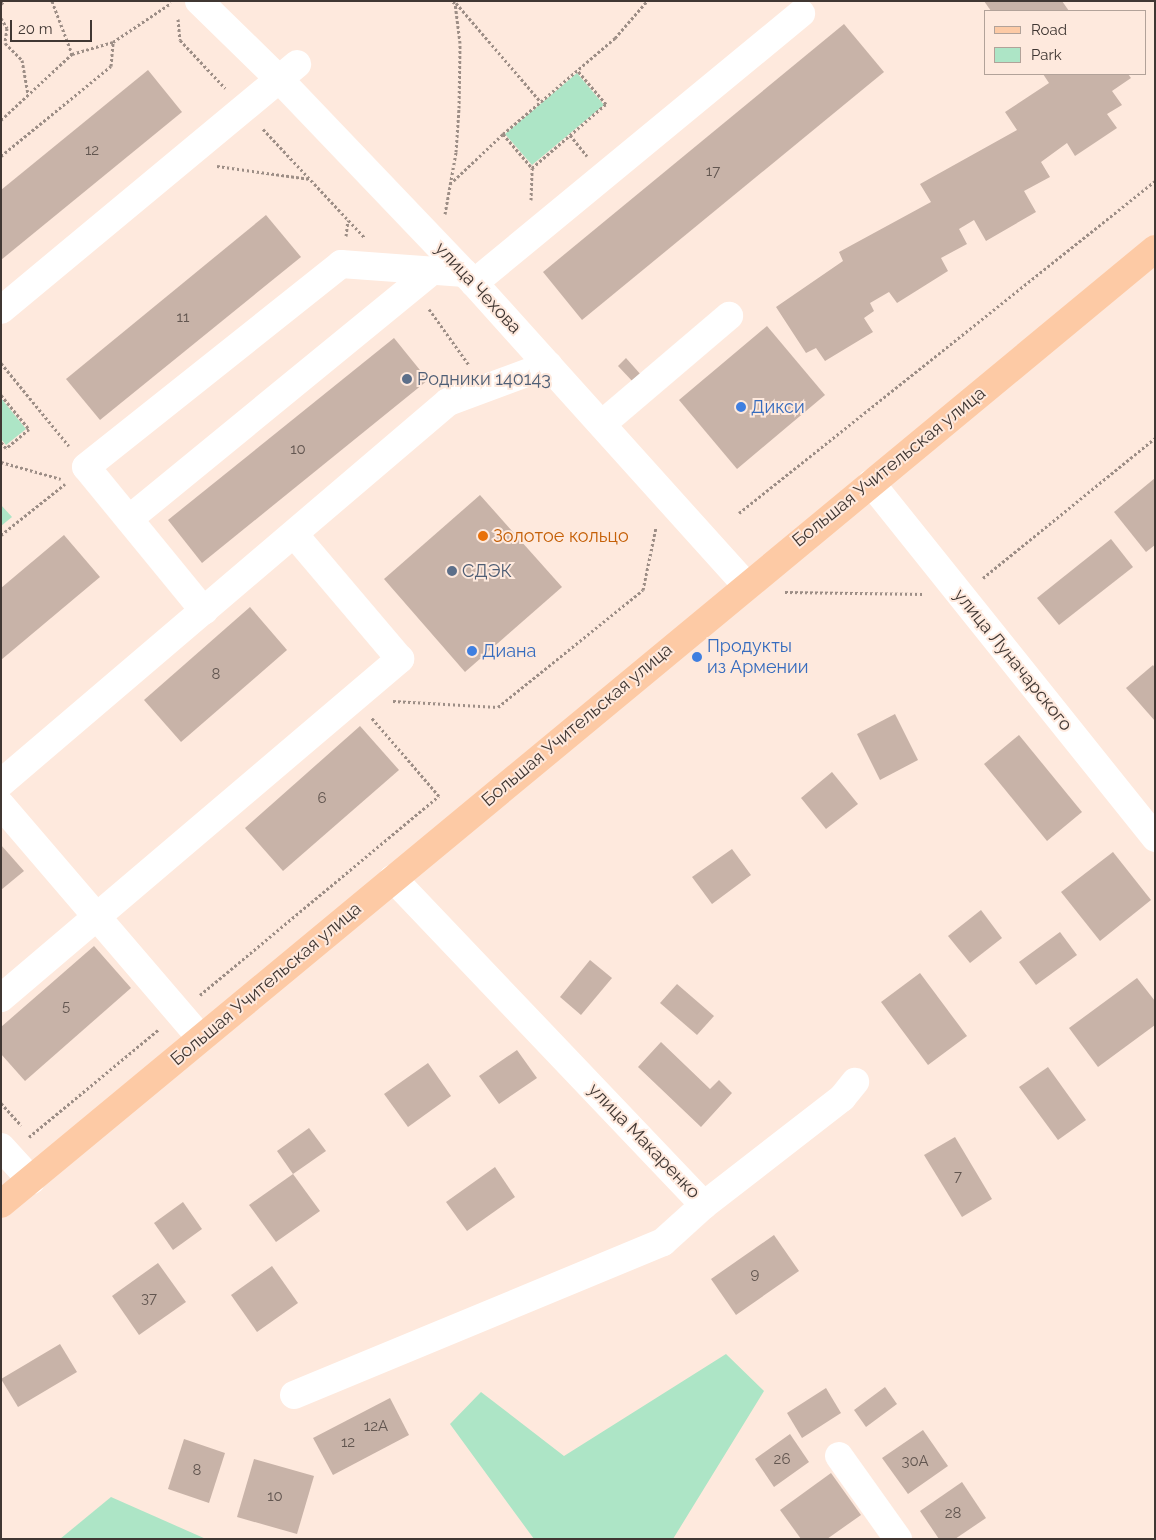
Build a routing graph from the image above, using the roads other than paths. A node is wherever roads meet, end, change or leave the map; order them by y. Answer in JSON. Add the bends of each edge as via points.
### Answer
{"nodes":[{"id":1,"x":188,"y":6,"type":"edge"},
{"id":2,"x":801,"y":14,"type":"dead end"},
{"id":3,"x":288,"y":72,"type":"junction"},
{"id":4,"x":1155,"y":249,"type":"edge"},
{"id":5,"x":436,"y":259,"type":"junction"},
{"id":6,"x":470,"y":278,"type":"junction"},
{"id":7,"x":1,"y":310,"type":"edge"},
{"id":8,"x":729,"y":316,"type":"dead end"},
{"id":9,"x":548,"y":365,"type":"junction"},
{"id":10,"x":602,"y":424,"type":"junction"},
{"id":11,"x":871,"y":482,"type":"junction"},
{"id":12,"x":129,"y":519,"type":"junction"},
{"id":13,"x":295,"y":534,"type":"junction"},
{"id":14,"x":746,"y":585,"type":"junction"},
{"id":15,"x":204,"y":611,"type":"junction"},
{"id":16,"x":1,"y":783,"type":"edge"},
{"id":17,"x":1,"y":805,"type":"edge"},
{"id":18,"x":1155,"y":838,"type":"edge"},
{"id":19,"x":393,"y":878,"type":"junction"},
{"id":20,"x":96,"y":915,"type":"junction"},
{"id":21,"x":1,"y":998,"type":"edge"},
{"id":22,"x":201,"y":1038,"type":"junction"},
{"id":23,"x":855,"y":1082,"type":"dead end"},
{"id":24,"x":4,"y":1150,"type":"edge"},
{"id":25,"x":31,"y":1180,"type":"junction"},
{"id":26,"x":1,"y":1204,"type":"edge"},
{"id":27,"x":704,"y":1205,"type":"junction"},
{"id":28,"x":294,"y":1395,"type":"dead end"},
{"id":29,"x":839,"y":1456,"type":"dead end"},
{"id":30,"x":898,"y":1539,"type":"edge"}],
"edges":[{"from":1,"to":3,"type":"street","name":"улица Чехова"},
{"from":2,"to":6,"type":"street"},
{"from":3,"to":5,"type":"street","name":"улица Чехова"},
{"from":3,"to":7,"type":"street"},
{"from":4,"to":11,"type":"main road","name":"Большая Учительская улица"},
{"from":5,"to":6,"type":"street","name":"улица Чехова"},
{"from":5,"to":12,"type":"street","via":[[412,288]]},
{"from":5,"to":12,"type":"street","via":[[394,268],[341,264],[86,467]]},
{"from":6,"to":9,"type":"street","name":"улица Чехова"},
{"from":8,"to":10,"type":"street"},
{"from":9,"to":10,"type":"street","name":"улица Чехова"},
{"from":9,"to":13,"type":"street","via":[[448,402]]},
{"from":10,"to":14,"type":"street","name":"улица Чехова"},
{"from":11,"to":14,"type":"main road","name":"Большая Учительская улица"},
{"from":11,"to":18,"type":"street","name":"улица Луначарского"},
{"from":12,"to":15,"type":"street"},
{"from":13,"to":15,"type":"street"},
{"from":13,"to":20,"type":"street","via":[[400,659]]},
{"from":14,"to":19,"type":"main road","name":"Большая Учительская улица"},
{"from":15,"to":16,"type":"street"},
{"from":17,"to":20,"type":"street"},
{"from":19,"to":22,"type":"main road","name":"Большая Учительская улица"},
{"from":19,"to":27,"type":"street","name":"улица Макаренко"},
{"from":20,"to":21,"type":"street"},
{"from":20,"to":22,"type":"street"},
{"from":22,"to":25,"type":"main road","name":"Большая Учительская улица"},
{"from":23,"to":27,"type":"street","via":[[842,1098]]},
{"from":24,"to":25,"type":"street"},
{"from":25,"to":26,"type":"main road","name":"Большая Учительская улица"},
{"from":27,"to":28,"type":"street","name":"улица Макаренко","via":[[663,1242]]},
{"from":29,"to":30,"type":"street"}]}
